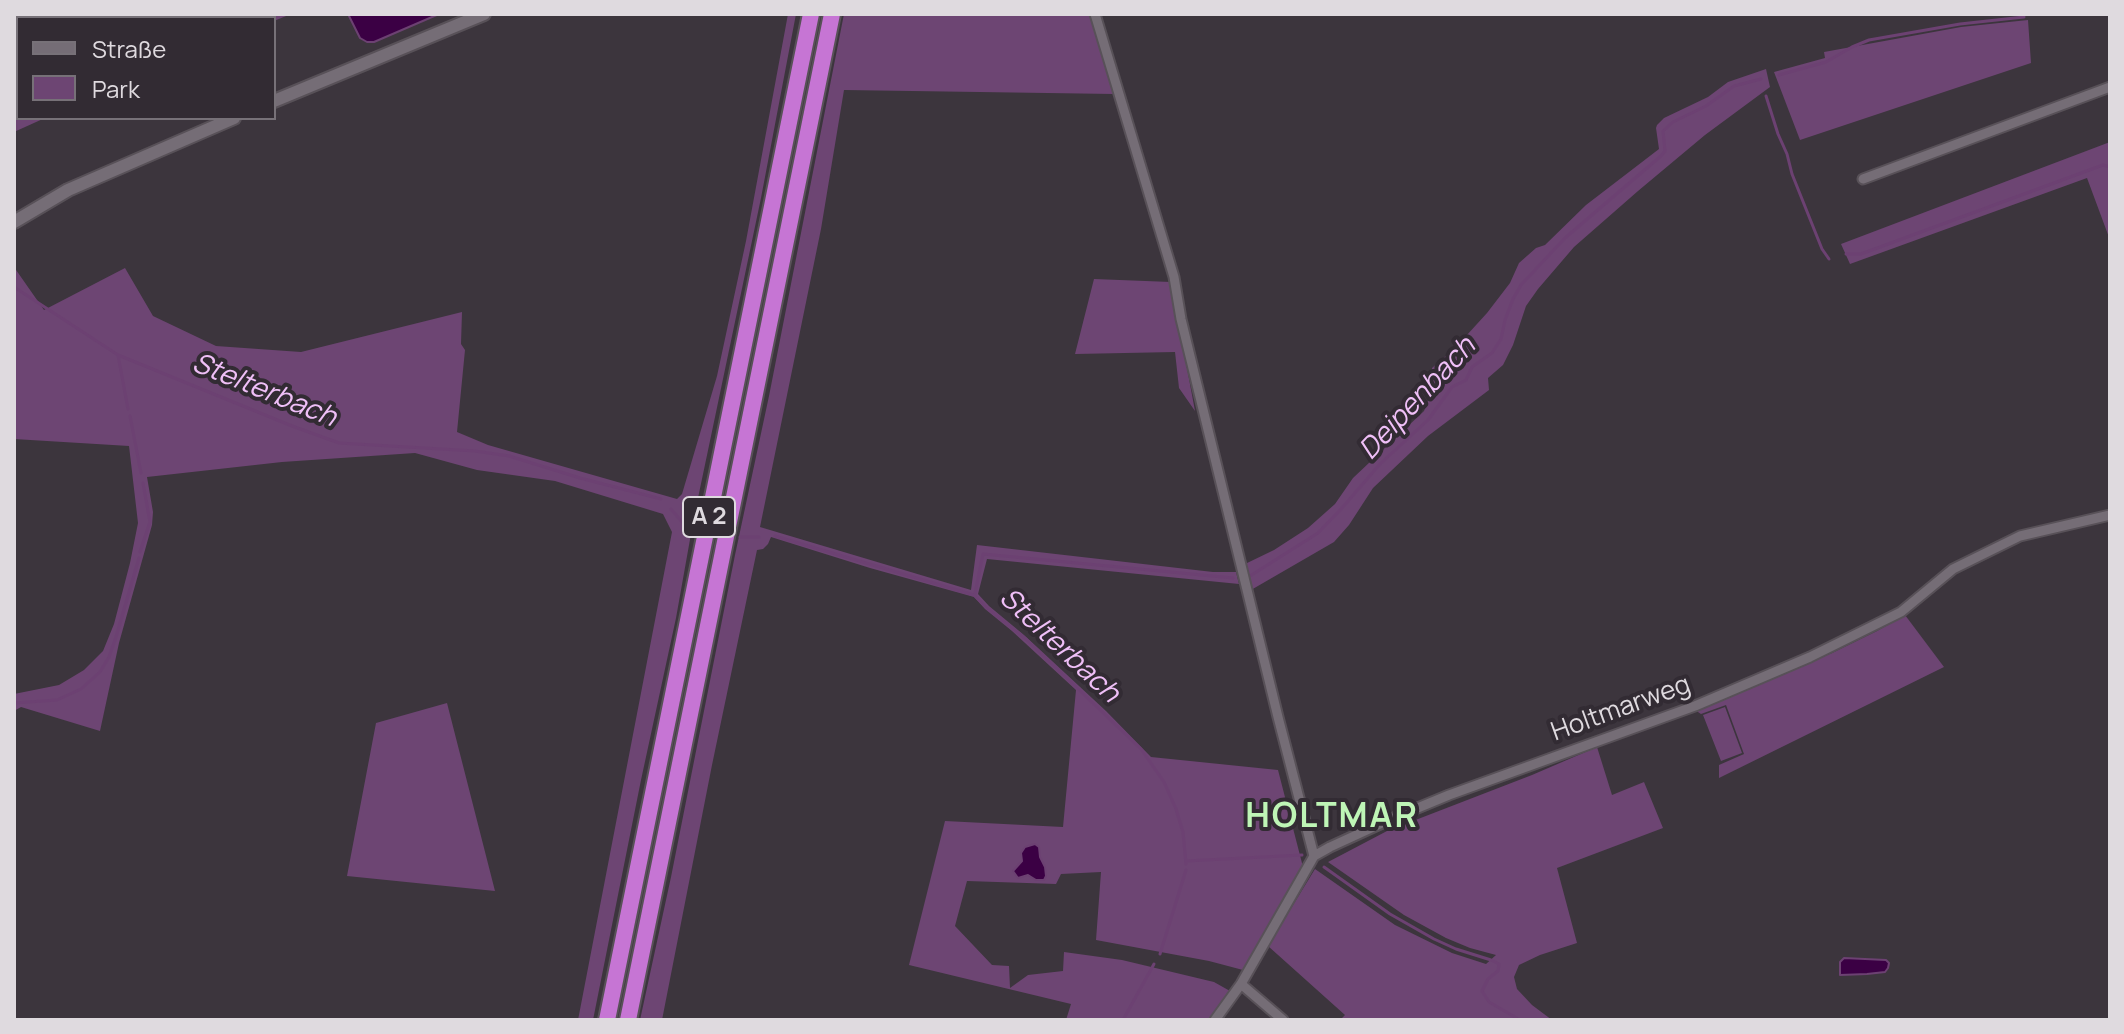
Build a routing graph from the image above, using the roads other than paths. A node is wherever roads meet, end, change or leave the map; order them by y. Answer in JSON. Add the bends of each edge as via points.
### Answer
{"nodes":[{"id":1,"x":484,"y":14,"type":"edge"},
{"id":2,"x":811,"y":14,"type":"edge"},
{"id":3,"x":832,"y":14,"type":"edge"},
{"id":4,"x":1095,"y":14,"type":"edge"},
{"id":5,"x":2110,"y":87,"type":"edge"},
{"id":6,"x":276,"y":100,"type":"edge"},
{"id":7,"x":229,"y":120,"type":"edge"},
{"id":8,"x":1863,"y":179,"type":"dead end"},
{"id":9,"x":14,"y":222,"type":"edge"},
{"id":10,"x":2110,"y":515,"type":"edge"},
{"id":11,"x":1314,"y":856,"type":"junction"},
{"id":12,"x":1241,"y":984,"type":"junction"},
{"id":13,"x":607,"y":1020,"type":"edge"},
{"id":14,"x":628,"y":1020,"type":"edge"},
{"id":15,"x":1215,"y":1020,"type":"edge"},
{"id":16,"x":1283,"y":1020,"type":"edge"}],
"edges":[{"from":1,"to":6,"type":"street"},
{"from":2,"to":13,"type":"highway","number":"A 2"},
{"from":3,"to":14,"type":"highway","number":"A 2"},
{"from":4,"to":11,"type":"street","via":[[1174,277]]},
{"from":5,"to":8,"type":"street"},
{"from":7,"to":9,"type":"street","via":[[68,190]]},
{"from":10,"to":11,"type":"street","name":"Holtmarweg","via":[[2020,536],[1953,569],[1901,612],[1810,657],[1695,706],[1449,795]]},
{"from":11,"to":12,"type":"street"},
{"from":12,"to":15,"type":"street"},
{"from":12,"to":16,"type":"street"}]}
